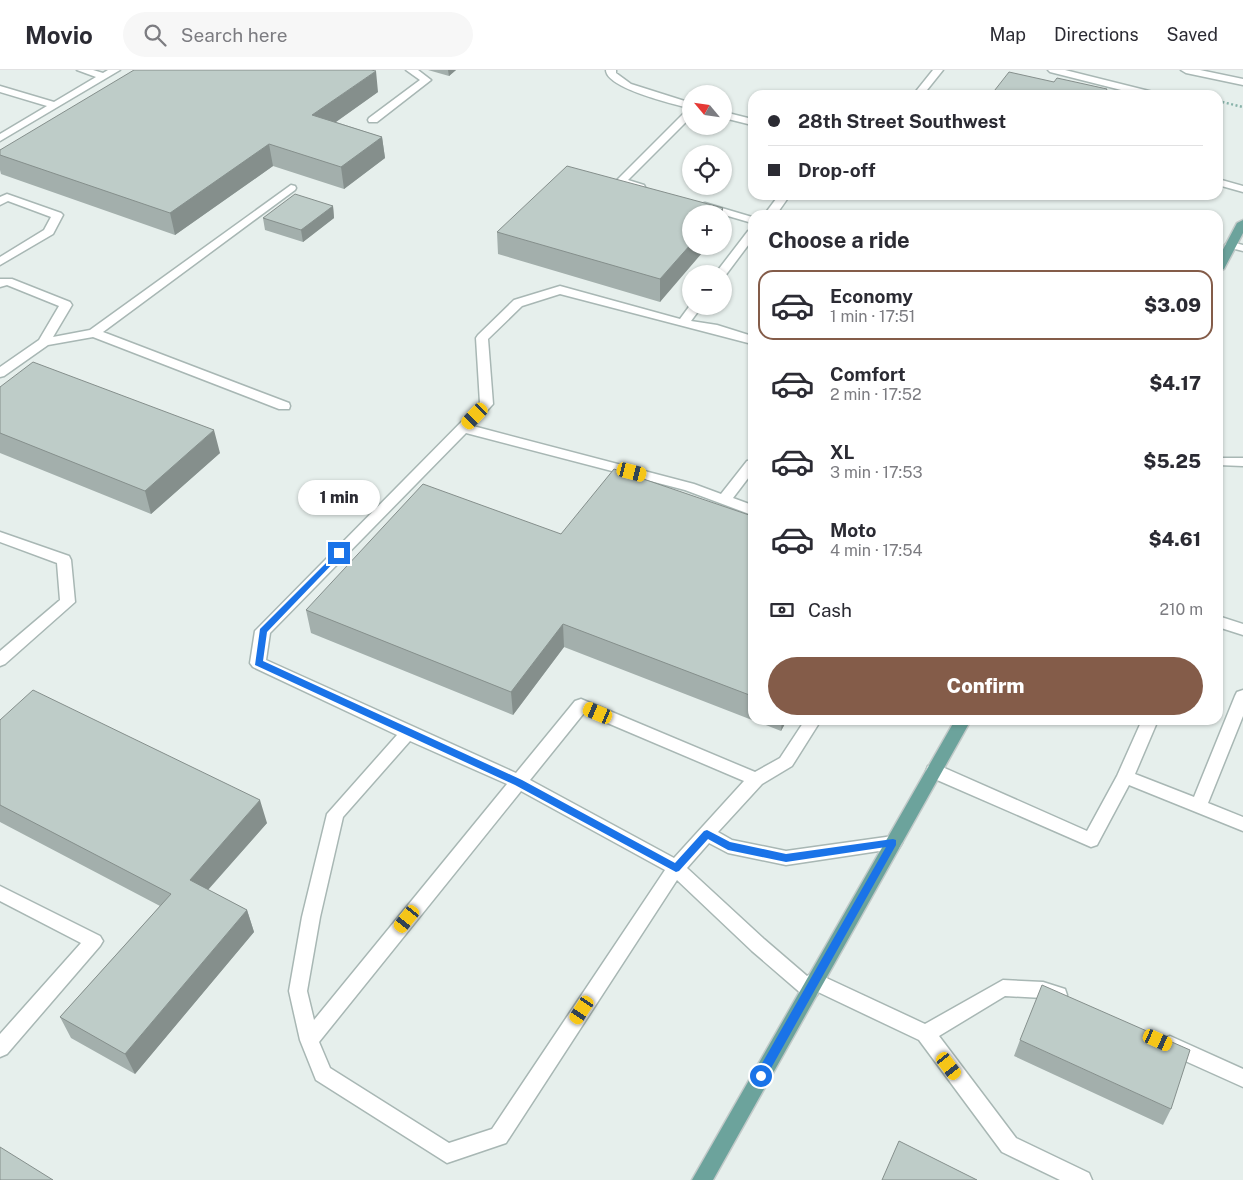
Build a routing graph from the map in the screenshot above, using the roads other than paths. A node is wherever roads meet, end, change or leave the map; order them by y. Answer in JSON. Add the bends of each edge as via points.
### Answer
{"nodes":[{"id":1,"x":82,"y":70,"type":"edge"},
{"id":2,"x":115,"y":70,"type":"edge"},
{"id":3,"x":412,"y":70,"type":"edge"},
{"id":4,"x":611,"y":70,"type":"edge"},
{"id":5,"x":938,"y":70,"type":"edge"},
{"id":6,"x":1053,"y":70,"type":"edge"},
{"id":7,"x":1186,"y":70,"type":"edge"},
{"id":8,"x":104,"y":76,"type":"junction"},
{"id":9,"x":1243,"y":82,"type":"edge"},
{"id":10,"x":0,"y":89,"type":"edge"},
{"id":11,"x":922,"y":90,"type":"edge"},
{"id":12,"x":1133,"y":90,"type":"edge"},
{"id":13,"x":682,"y":103,"type":"edge"},
{"id":14,"x":55,"y":105,"type":"junction"},
{"id":15,"x":732,"y":117,"type":"edge"},
{"id":16,"x":373,"y":120,"type":"dead end"},
{"id":17,"x":682,"y":120,"type":"edge"},
{"id":18,"x":748,"y":121,"type":"edge"},
{"id":19,"x":3,"y":134,"type":"edge"},
{"id":20,"x":1223,"y":183,"type":"edge"},
{"id":21,"x":291,"y":188,"type":"dead end"},
{"id":22,"x":1243,"y":189,"type":"edge"},
{"id":23,"x":650,"y":190,"type":"edge"},
{"id":24,"x":782,"y":200,"type":"edge"},
{"id":25,"x":0,"y":202,"type":"edge"},
{"id":26,"x":696,"y":203,"type":"edge"},
{"id":27,"x":774,"y":210,"type":"edge"},
{"id":28,"x":748,"y":219,"type":"edge"},
{"id":29,"x":1243,"y":223,"type":"edge"},
{"id":30,"x":748,"y":238,"type":"edge"},
{"id":31,"x":1231,"y":245,"type":"junction"},
{"id":32,"x":1243,"y":248,"type":"edge"},
{"id":33,"x":1223,"y":260,"type":"edge"},
{"id":34,"x":0,"y":262,"type":"edge"},
{"id":35,"x":728,"y":265,"type":"edge"},
{"id":36,"x":0,"y":283,"type":"edge"},
{"id":37,"x":690,"y":315,"type":"edge"},
{"id":38,"x":684,"y":323,"type":"junction"},
{"id":39,"x":94,"y":333,"type":"junction"},
{"id":40,"x":748,"y":339,"type":"edge"},
{"id":41,"x":44,"y":342,"type":"junction"},
{"id":42,"x":0,"y":373,"type":"edge"},
{"id":43,"x":284,"y":406,"type":"dead end"},
{"id":44,"x":464,"y":428,"type":"junction"},
{"id":45,"x":1223,"y":461,"type":"edge"},
{"id":46,"x":1243,"y":462,"type":"edge"},
{"id":47,"x":748,"y":469,"type":"edge"},
{"id":48,"x":724,"y":500,"type":"junction"},
{"id":49,"x":748,"y":509,"type":"edge"},
{"id":50,"x":0,"y":537,"type":"edge"},
{"id":51,"x":1223,"y":623,"type":"edge"},
{"id":52,"x":1243,"y":630,"type":"edge"},
{"id":53,"x":0,"y":660,"type":"edge"},
{"id":54,"x":1243,"y":696,"type":"edge"},
{"id":55,"x":810,"y":725,"type":"edge"},
{"id":56,"x":960,"y":725,"type":"edge"},
{"id":57,"x":1148,"y":725,"type":"edge"},
{"id":58,"x":408,"y":733,"type":"junction"},
{"id":59,"x":934,"y":771,"type":"junction"},
{"id":60,"x":1125,"y":777,"type":"junction"},
{"id":61,"x":756,"y":779,"type":"junction"},
{"id":62,"x":519,"y":782,"type":"junction"},
{"id":63,"x":1198,"y":806,"type":"junction"},
{"id":64,"x":1243,"y":824,"type":"edge"},
{"id":65,"x":707,"y":834,"type":"junction"},
{"id":66,"x":893,"y":842,"type":"junction"},
{"id":67,"x":676,"y":868,"type":"junction"},
{"id":68,"x":0,"y":893,"type":"edge"},
{"id":69,"x":812,"y":985,"type":"junction"},
{"id":70,"x":1072,"y":1001,"type":"edge"},
{"id":71,"x":926,"y":1034,"type":"junction"},
{"id":72,"x":1153,"y":1038,"type":"edge"},
{"id":73,"x":308,"y":1040,"type":"junction"},
{"id":74,"x":0,"y":1048,"type":"edge"},
{"id":75,"x":1243,"y":1078,"type":"edge"},
{"id":76,"x":702,"y":1180,"type":"edge"},
{"id":77,"x":1082,"y":1180,"type":"edge"}],
"edges":[{"from":1,"to":8,"type":"street"},
{"from":2,"to":8,"type":"street"},
{"from":3,"to":16,"type":"street","via":[[426,80]]},
{"from":4,"to":13,"type":"street","via":[[611,74],[627,86]]},
{"from":5,"to":11,"type":"street"},
{"from":6,"to":12,"type":"street"},
{"from":7,"to":9,"type":"street"},
{"from":8,"to":14,"type":"street"},
{"from":10,"to":14,"type":"street"},
{"from":14,"to":19,"type":"street"},
{"from":15,"to":18,"type":"street"},
{"from":17,"to":23,"type":"street","via":[[621,181]]},
{"from":20,"to":22,"type":"street"},
{"from":21,"to":39,"type":"street"},
{"from":24,"to":27,"type":"street"},
{"from":25,"to":34,"type":"street","via":[[7,197],[57,215],[49,232]]},
{"from":26,"to":28,"type":"street"},
{"from":29,"to":31,"type":"main road"},
{"from":30,"to":35,"type":"street"},
{"from":31,"to":32,"type":"street"},
{"from":31,"to":33,"type":"main road"},
{"from":36,"to":41,"type":"street","via":[[8,281],[66,305]]},
{"from":37,"to":38,"type":"street"},
{"from":38,"to":40,"type":"street"},
{"from":38,"to":44,"type":"street","via":[[560,290],[518,303],[482,338],[486,404]]},
{"from":39,"to":41,"type":"street"},
{"from":39,"to":43,"type":"street"},
{"from":41,"to":42,"type":"street"},
{"from":44,"to":48,"type":"street","via":[[689,487]]},
{"from":44,"to":58,"type":"street","via":[[263,631],[258,662]]},
{"from":45,"to":46,"type":"street"},
{"from":47,"to":48,"type":"street"},
{"from":48,"to":49,"type":"street"},
{"from":50,"to":53,"type":"street","via":[[64,560],[68,602]]},
{"from":51,"to":52,"type":"street"},
{"from":54,"to":63,"type":"street"},
{"from":55,"to":61,"type":"street","via":[[786,762]]},
{"from":56,"to":59,"type":"main road"},
{"from":57,"to":60,"type":"street"},
{"from":58,"to":62,"type":"street"},
{"from":58,"to":73,"type":"street","via":[[336,814],[311,917],[298,991]]},
{"from":59,"to":60,"type":"street","via":[[1091,840]]},
{"from":59,"to":66,"type":"main road"},
{"from":60,"to":63,"type":"street"},
{"from":61,"to":62,"type":"street","via":[[580,705]]},
{"from":61,"to":65,"type":"street"},
{"from":62,"to":67,"type":"street"},
{"from":62,"to":73,"type":"street"},
{"from":63,"to":64,"type":"street"},
{"from":65,"to":66,"type":"street","via":[[728,846],[786,858]]},
{"from":65,"to":67,"type":"street"},
{"from":66,"to":69,"type":"main road"},
{"from":67,"to":69,"type":"street","via":[[758,946]]},
{"from":67,"to":73,"type":"street","via":[[499,1136],[447,1153],[323,1074]]},
{"from":68,"to":74,"type":"street","via":[[94,941]]},
{"from":69,"to":71,"type":"street"},
{"from":69,"to":76,"type":"main road"},
{"from":70,"to":71,"type":"street","via":[[1043,990],[1003,988]]},
{"from":71,"to":77,"type":"street","via":[[1009,1145]]},
{"from":72,"to":75,"type":"street"}]}
